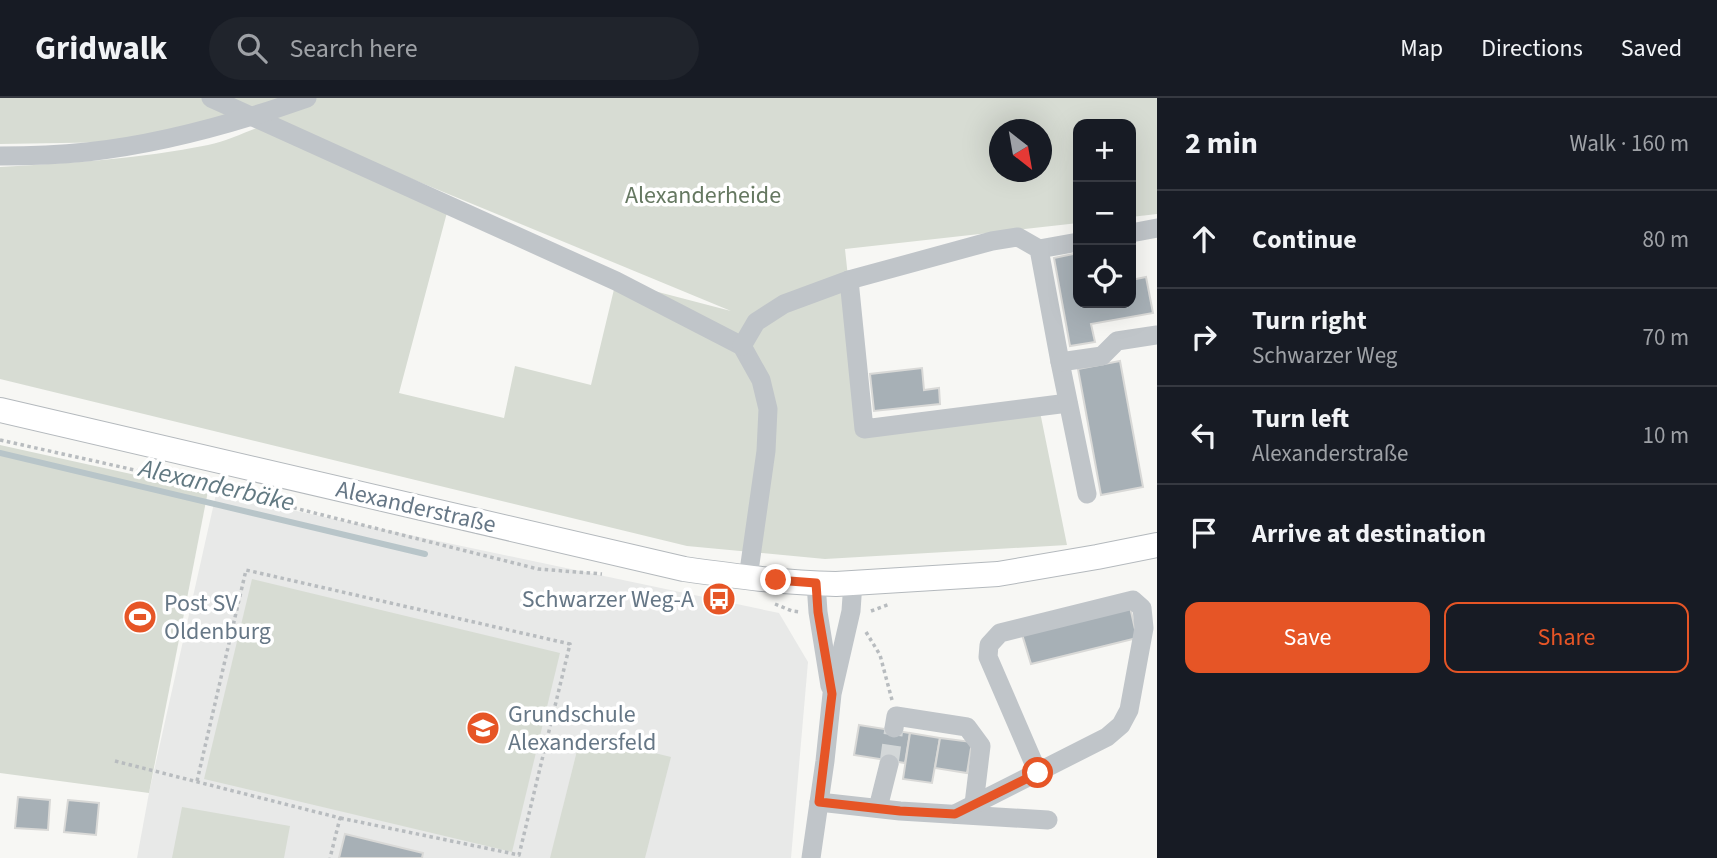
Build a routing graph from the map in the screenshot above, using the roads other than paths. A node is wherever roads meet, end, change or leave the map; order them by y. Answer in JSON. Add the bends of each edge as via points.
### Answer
{"nodes":[{"id":1,"x":211,"y":98,"type":"edge"},
{"id":2,"x":307,"y":98,"type":"edge"},
{"id":3,"x":254,"y":117,"type":"junction"},
{"id":4,"x":0,"y":156,"type":"edge"},
{"id":5,"x":1157,"y":228,"type":"edge"},
{"id":6,"x":1136,"y":232,"type":"edge"},
{"id":7,"x":1073,"y":243,"type":"edge"},
{"id":8,"x":1039,"y":249,"type":"junction"},
{"id":9,"x":849,"y":280,"type":"junction"},
{"id":10,"x":1157,"y":335,"type":"edge"},
{"id":11,"x":742,"y":346,"type":"junction"},
{"id":12,"x":1060,"y":362,"type":"junction"},
{"id":13,"x":1068,"y":403,"type":"junction"},
{"id":14,"x":0,"y":410,"type":"edge"},
{"id":15,"x":1087,"y":494,"type":"dead end"},
{"id":16,"x":1157,"y":545,"type":"edge"},
{"id":17,"x":748,"y":578,"type":"junction"},
{"id":18,"x":835,"y":583,"type":"junction"},
{"id":19,"x":832,"y":694,"type":"junction"},
{"id":20,"x":895,"y":722,"type":"road end"},
{"id":21,"x":889,"y":764,"type":"tunnel mouth"},
{"id":22,"x":1038,"y":773,"type":"junction"},
{"id":23,"x":819,"y":802,"type":"junction"},
{"id":24,"x":974,"y":804,"type":"junction"},
{"id":25,"x":878,"y":808,"type":"junction"},
{"id":26,"x":955,"y":814,"type":"junction"},
{"id":27,"x":1048,"y":820,"type":"dead end"},
{"id":28,"x":811,"y":858,"type":"edge"}],
"edges":[{"from":1,"to":3,"type":"street"},
{"from":2,"to":3,"type":"street"},
{"from":3,"to":4,"type":"street","via":[[144,144]]},
{"from":3,"to":11,"type":"street","via":[[616,281]]},
{"from":5,"to":6,"type":"street"},
{"from":7,"to":8,"type":"street"},
{"from":8,"to":9,"type":"street","via":[[1018,237],[992,241]]},
{"from":8,"to":12,"type":"street"},
{"from":9,"to":11,"type":"street","via":[[784,304],[755,322]]},
{"from":9,"to":13,"type":"street","via":[[864,429]]},
{"from":10,"to":12,"type":"street","via":[[1117,341],[1102,356]]},
{"from":11,"to":17,"type":"street","via":[[761,380],[768,409]]},
{"from":12,"to":13,"type":"street"},
{"from":13,"to":15,"type":"street"},
{"from":14,"to":17,"type":"main road","name":"Alexanderstraße","via":[[670,566]]},
{"from":16,"to":18,"type":"main road","name":"Alexanderstraße","via":[[998,573]]},
{"from":17,"to":18,"type":"main road","name":"Alexanderstraße"},
{"from":18,"to":19,"type":"street","via":[[818,612]]},
{"from":18,"to":19,"type":"street","via":[[851,611]]},
{"from":19,"to":23,"type":"street"},
{"from":20,"to":24,"type":"street","via":[[967,727],[981,746]]},
{"from":21,"to":25,"type":"street"},
{"from":22,"to":22,"type":"street","via":[[1121,725],[1129,710],[1144,628],[1142,608],[1133,600],[1000,633],[989,645],[988,657]]},
{"from":22,"to":24,"type":"street"},
{"from":23,"to":25,"type":"street"},
{"from":23,"to":28,"type":"street"},
{"from":24,"to":26,"type":"street"},
{"from":25,"to":26,"type":"street"},
{"from":26,"to":27,"type":"street"}]}
